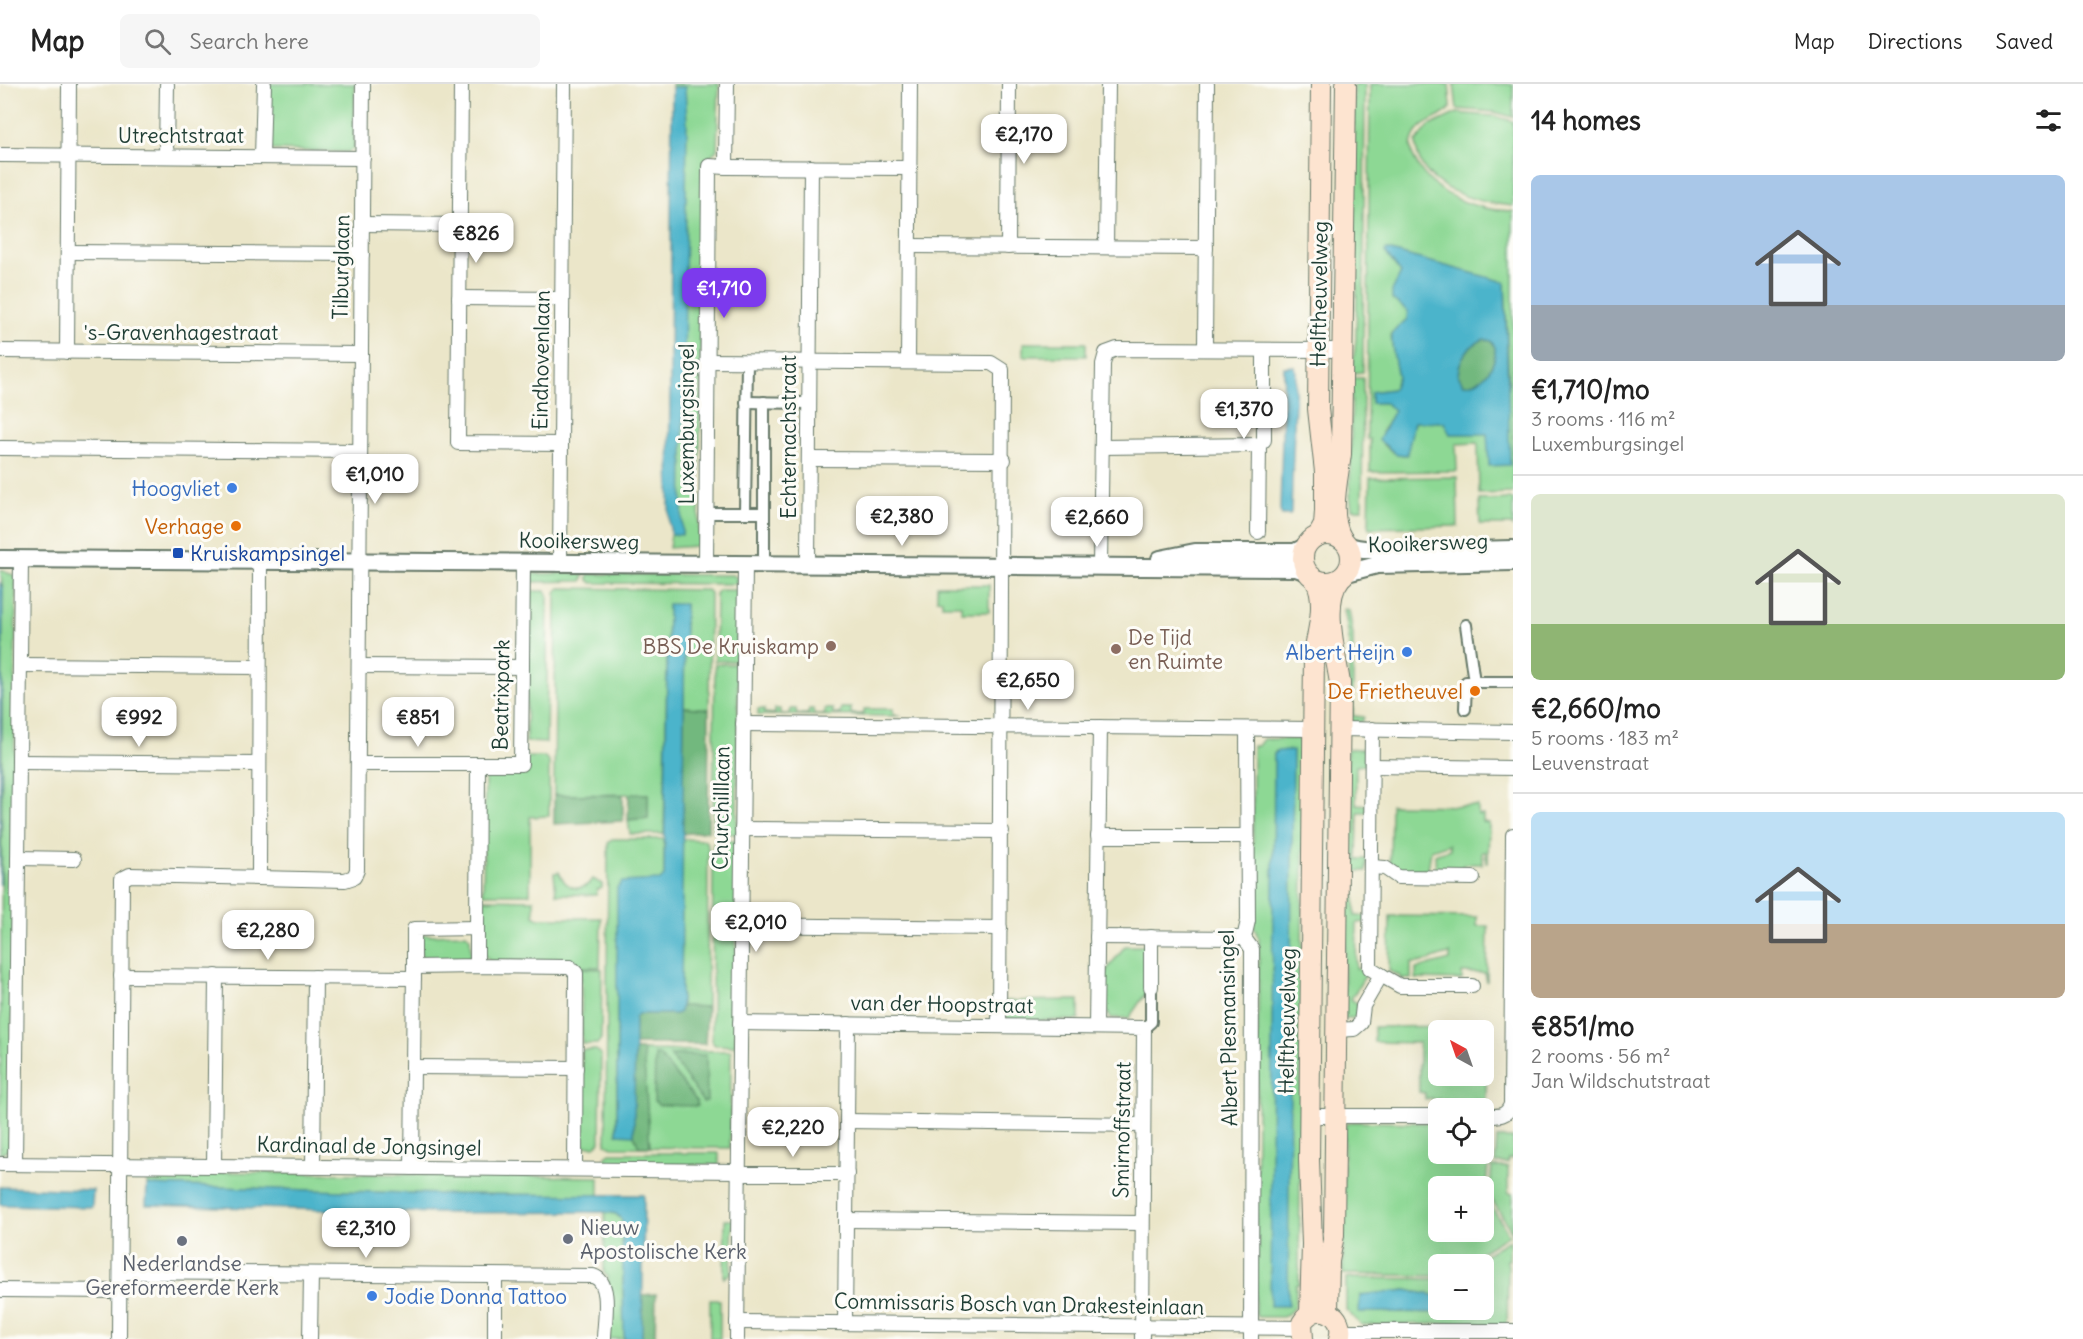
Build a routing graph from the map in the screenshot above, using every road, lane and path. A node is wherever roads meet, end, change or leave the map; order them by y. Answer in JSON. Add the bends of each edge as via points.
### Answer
{"nodes":[{"id":1,"x":69,"y":84,"type":"edge"},
{"id":2,"x":167,"y":84,"type":"edge"},
{"id":3,"x":264,"y":84,"type":"edge"},
{"id":4,"x":363,"y":84,"type":"edge"},
{"id":5,"x":461,"y":84,"type":"edge"},
{"id":6,"x":564,"y":84,"type":"edge"},
{"id":7,"x":727,"y":84,"type":"edge"},
{"id":8,"x":910,"y":84,"type":"edge"},
{"id":9,"x":1009,"y":84,"type":"edge"},
{"id":10,"x":1108,"y":84,"type":"edge"},
{"id":11,"x":1207,"y":84,"type":"edge"},
{"id":12,"x":1321,"y":84,"type":"edge"},
{"id":13,"x":1346,"y":84,"type":"edge"},
{"id":14,"x":0,"y":155,"type":"edge"},
{"id":15,"x":69,"y":156,"type":"junction"},
{"id":16,"x":166,"y":156,"type":"junction"},
{"id":17,"x":262,"y":157,"type":"junction"},
{"id":18,"x":363,"y":158,"type":"junction"},
{"id":19,"x":726,"y":167,"type":"junction"},
{"id":20,"x":811,"y":167,"type":"junction"},
{"id":21,"x":910,"y":168,"type":"junction"},
{"id":22,"x":362,"y":224,"type":"junction"},
{"id":23,"x":460,"y":225,"type":"junction"},
{"id":24,"x":909,"y":246,"type":"junction"},
{"id":25,"x":1008,"y":247,"type":"junction"},
{"id":26,"x":1106,"y":247,"type":"junction"},
{"id":27,"x":1206,"y":248,"type":"junction"},
{"id":28,"x":68,"y":252,"type":"junction"},
{"id":29,"x":362,"y":254,"type":"junction"},
{"id":30,"x":459,"y":298,"type":"junction"},
{"id":31,"x":562,"y":299,"type":"junction"},
{"id":32,"x":1205,"y":349,"type":"junction"},
{"id":33,"x":1264,"y":350,"type":"junction"},
{"id":34,"x":1317,"y":350,"type":"junction"},
{"id":35,"x":1342,"y":350,"type":"junction"},
{"id":36,"x":0,"y":351,"type":"edge"},
{"id":37,"x":67,"y":352,"type":"junction"},
{"id":38,"x":361,"y":354,"type":"junction"},
{"id":39,"x":708,"y":361,"type":"junction"},
{"id":40,"x":747,"y":362,"type":"junction"},
{"id":41,"x":809,"y":362,"type":"junction"},
{"id":42,"x":908,"y":362,"type":"junction"},
{"id":43,"x":747,"y":402,"type":"junction"},
{"id":44,"x":764,"y":402,"type":"junction"},
{"id":45,"x":809,"y":403,"type":"junction"},
{"id":46,"x":561,"y":444,"type":"junction"},
{"id":47,"x":1259,"y":445,"type":"junction"},
{"id":48,"x":1102,"y":447,"type":"junction"},
{"id":49,"x":0,"y":448,"type":"edge"},
{"id":50,"x":360,"y":451,"type":"junction"},
{"id":51,"x":808,"y":459,"type":"junction"},
{"id":52,"x":1004,"y":460,"type":"junction"},
{"id":53,"x":707,"y":513,"type":"junction"},
{"id":54,"x":745,"y":513,"type":"junction"},
{"id":55,"x":764,"y":513,"type":"junction"},
{"id":56,"x":1258,"y":532,"type":"dead end"},
{"id":57,"x":1312,"y":541,"type":"junction"},
{"id":58,"x":1345,"y":542,"type":"junction"},
{"id":59,"x":1513,"y":549,"type":"edge"},
{"id":60,"x":0,"y":559,"type":"edge"},
{"id":61,"x":21,"y":559,"type":"junction"},
{"id":62,"x":260,"y":559,"type":"junction"},
{"id":63,"x":359,"y":560,"type":"junction"},
{"id":64,"x":1513,"y":562,"type":"edge"},
{"id":65,"x":524,"y":564,"type":"junction"},
{"id":66,"x":560,"y":564,"type":"junction"},
{"id":67,"x":808,"y":564,"type":"junction"},
{"id":68,"x":706,"y":565,"type":"junction"},
{"id":69,"x":764,"y":565,"type":"junction"},
{"id":70,"x":1003,"y":565,"type":"junction"},
{"id":71,"x":746,"y":566,"type":"junction"},
{"id":72,"x":1100,"y":566,"type":"junction"},
{"id":73,"x":1136,"y":566,"type":"junction"},
{"id":74,"x":1311,"y":576,"type":"junction"},
{"id":75,"x":1343,"y":576,"type":"junction"},
{"id":76,"x":1466,"y":625,"type":"dead end"},
{"id":77,"x":21,"y":665,"type":"junction"},
{"id":78,"x":359,"y":666,"type":"junction"},
{"id":79,"x":258,"y":667,"type":"junction"},
{"id":80,"x":522,"y":668,"type":"junction"},
{"id":81,"x":1474,"y":682,"type":"junction"},
{"id":82,"x":1513,"y":682,"type":"edge"},
{"id":83,"x":1465,"y":709,"type":"dead end"},
{"id":84,"x":743,"y":724,"type":"junction"},
{"id":85,"x":1003,"y":726,"type":"junction"},
{"id":86,"x":1100,"y":727,"type":"junction"},
{"id":87,"x":1247,"y":729,"type":"junction"},
{"id":88,"x":1313,"y":729,"type":"junction"},
{"id":89,"x":1339,"y":729,"type":"junction"},
{"id":90,"x":1372,"y":729,"type":"junction"},
{"id":91,"x":1513,"y":732,"type":"edge"},
{"id":92,"x":20,"y":762,"type":"junction"},
{"id":93,"x":257,"y":764,"type":"junction"},
{"id":94,"x":358,"y":764,"type":"junction"},
{"id":95,"x":478,"y":764,"type":"junction"},
{"id":96,"x":1372,"y":766,"type":"junction"},
{"id":97,"x":1513,"y":768,"type":"edge"},
{"id":98,"x":742,"y":829,"type":"junction"},
{"id":99,"x":1002,"y":831,"type":"junction"},
{"id":100,"x":1513,"y":835,"type":"edge"},
{"id":101,"x":1098,"y":836,"type":"junction"},
{"id":102,"x":1246,"y":836,"type":"junction"},
{"id":103,"x":18,"y":858,"type":"junction"},
{"id":104,"x":74,"y":859,"type":"dead end"},
{"id":105,"x":1372,"y":867,"type":"junction"},
{"id":106,"x":259,"y":876,"type":"junction"},
{"id":107,"x":1473,"y":878,"type":"dead end"},
{"id":108,"x":741,"y":926,"type":"junction"},
{"id":109,"x":477,"y":928,"type":"junction"},
{"id":110,"x":1000,"y":928,"type":"junction"},
{"id":111,"x":1097,"y":937,"type":"junction"},
{"id":112,"x":1151,"y":937,"type":"junction"},
{"id":113,"x":1244,"y":938,"type":"junction"},
{"id":114,"x":477,"y":966,"type":"junction"},
{"id":115,"x":414,"y":972,"type":"junction"},
{"id":116,"x":1382,"y":975,"type":"junction"},
{"id":117,"x":121,"y":976,"type":"junction"},
{"id":118,"x":216,"y":976,"type":"junction"},
{"id":119,"x":315,"y":977,"type":"junction"},
{"id":120,"x":1472,"y":986,"type":"dead end"},
{"id":121,"x":1151,"y":987,"type":"joint"},
{"id":122,"x":740,"y":1023,"type":"junction"},
{"id":123,"x":848,"y":1024,"type":"junction"},
{"id":124,"x":999,"y":1026,"type":"junction"},
{"id":125,"x":1096,"y":1027,"type":"junction"},
{"id":126,"x":1144,"y":1028,"type":"junction"},
{"id":127,"x":1336,"y":1030,"type":"junction"},
{"id":128,"x":413,"y":1067,"type":"junction"},
{"id":129,"x":576,"y":1068,"type":"junction"},
{"id":130,"x":1310,"y":1116,"type":"junction"},
{"id":131,"x":1335,"y":1116,"type":"junction"},
{"id":132,"x":1428,"y":1116,"type":"edge"},
{"id":133,"x":1494,"y":1116,"type":"edge"},
{"id":134,"x":848,"y":1121,"type":"junction"},
{"id":135,"x":1143,"y":1125,"type":"junction"},
{"id":136,"x":0,"y":1164,"type":"edge"},
{"id":137,"x":15,"y":1164,"type":"junction"},
{"id":138,"x":120,"y":1165,"type":"junction"},
{"id":139,"x":214,"y":1166,"type":"junction"},
{"id":140,"x":313,"y":1167,"type":"junction"},
{"id":141,"x":411,"y":1168,"type":"junction"},
{"id":142,"x":575,"y":1169,"type":"junction"},
{"id":143,"x":738,"y":1173,"type":"junction"},
{"id":144,"x":847,"y":1174,"type":"junction"},
{"id":145,"x":847,"y":1220,"type":"junction"},
{"id":146,"x":1142,"y":1223,"type":"junction"},
{"id":147,"x":120,"y":1272,"type":"junction"},
{"id":148,"x":311,"y":1274,"type":"junction"},
{"id":149,"x":495,"y":1276,"type":"junction"},
{"id":150,"x":0,"y":1290,"type":"edge"},
{"id":151,"x":119,"y":1291,"type":"junction"},
{"id":152,"x":737,"y":1322,"type":"junction"},
{"id":153,"x":845,"y":1323,"type":"junction"},
{"id":154,"x":1310,"y":1323,"type":"edge"},
{"id":155,"x":1142,"y":1333,"type":"edge"},
{"id":156,"x":1251,"y":1333,"type":"edge"},
{"id":157,"x":1506,"y":1334,"type":"edge"},
{"id":158,"x":1340,"y":1335,"type":"edge"},
{"id":159,"x":1399,"y":1335,"type":"edge"},
{"id":160,"x":119,"y":1339,"type":"edge"},
{"id":161,"x":310,"y":1339,"type":"edge"},
{"id":162,"x":495,"y":1339,"type":"edge"},
{"id":163,"x":604,"y":1339,"type":"edge"},
{"id":164,"x":737,"y":1339,"type":"edge"}],
"edges":[{"from":1,"to":15,"type":"street"},
{"from":2,"to":16,"type":"street"},
{"from":3,"to":17,"type":"street"},
{"from":4,"to":18,"type":"street","name":"Tilburglaan"},
{"from":5,"to":23,"type":"street"},
{"from":6,"to":31,"type":"street","name":"Eindhovenlaan"},
{"from":7,"to":19,"type":"street"},
{"from":8,"to":21,"type":"street"},
{"from":9,"to":25,"type":"street"},
{"from":10,"to":26,"type":"street"},
{"from":11,"to":27,"type":"street"},
{"from":12,"to":34,"type":"main road","name":"Helftheuvelweg"},
{"from":13,"to":35,"type":"main road","name":"Helftheuvelweg"},
{"from":14,"to":15,"type":"street","name":"Utrechtstraat"},
{"from":15,"to":16,"type":"street","name":"Utrechtstraat"},
{"from":15,"to":28,"type":"street"},
{"from":16,"to":17,"type":"street","name":"Utrechtstraat"},
{"from":17,"to":18,"type":"street","name":"Utrechtstraat"},
{"from":18,"to":22,"type":"street","name":"Tilburglaan"},
{"from":19,"to":20,"type":"street"},
{"from":19,"to":39,"type":"street","name":"Luxemburgsingel","via":[[709,166]]},
{"from":20,"to":21,"type":"street"},
{"from":20,"to":41,"type":"street","name":"Echternachstraat"},
{"from":21,"to":24,"type":"street"},
{"from":22,"to":23,"type":"street"},
{"from":22,"to":29,"type":"street","name":"Tilburglaan"},
{"from":23,"to":30,"type":"street"},
{"from":24,"to":25,"type":"street"},
{"from":24,"to":42,"type":"street"},
{"from":25,"to":26,"type":"street"},
{"from":26,"to":27,"type":"street"},
{"from":27,"to":32,"type":"street"},
{"from":28,"to":29,"type":"street"},
{"from":28,"to":37,"type":"street"},
{"from":29,"to":38,"type":"street","name":"Tilburglaan"},
{"from":30,"to":31,"type":"street"},
{"from":30,"to":46,"type":"street","via":[[458,443]]},
{"from":31,"to":46,"type":"street","name":"Eindhovenlaan"},
{"from":32,"to":33,"type":"street"},
{"from":32,"to":48,"type":"street","via":[[1117,349],[1106,353]]},
{"from":33,"to":34,"type":"street"},
{"from":33,"to":47,"type":"street","via":[[1264,440]]},
{"from":34,"to":35,"type":"street"},
{"from":34,"to":57,"type":"main road","name":"Helftheuvelweg","via":[[1317,409],[1325,472],[1324,525]]},
{"from":35,"to":58,"type":"main road","name":"Helftheuvelweg","via":[[1336,511],[1338,533]]},
{"from":36,"to":37,"type":"street","name":"'s-Gravenhagestraat"},
{"from":37,"to":38,"type":"street","name":"'s-Gravenhagestraat"},
{"from":38,"to":50,"type":"street","name":"Tilburglaan"},
{"from":39,"to":40,"type":"street"},
{"from":39,"to":53,"type":"street","name":"Luxemburgsingel"},
{"from":40,"to":41,"type":"street"},
{"from":40,"to":43,"type":"street"},
{"from":41,"to":42,"type":"street"},
{"from":41,"to":45,"type":"street","name":"Echternachstraat"},
{"from":42,"to":52,"type":"street","via":[[991,363],[1000,367],[1004,375]]},
{"from":43,"to":44,"type":"street"},
{"from":43,"to":54,"type":"street"},
{"from":44,"to":45,"type":"street"},
{"from":44,"to":55,"type":"street"},
{"from":45,"to":51,"type":"street","name":"Echternachstraat"},
{"from":46,"to":66,"type":"street","name":"Eindhovenlaan"},
{"from":47,"to":48,"type":"street"},
{"from":47,"to":56,"type":"street"},
{"from":48,"to":72,"type":"street"},
{"from":49,"to":50,"type":"street"},
{"from":50,"to":63,"type":"street","name":"Tilburglaan"},
{"from":51,"to":52,"type":"street"},
{"from":51,"to":67,"type":"street","name":"Echternachstraat"},
{"from":52,"to":70,"type":"street"},
{"from":53,"to":54,"type":"street"},
{"from":53,"to":68,"type":"street","name":"Luxemburgsingel"},
{"from":54,"to":55,"type":"street"},
{"from":55,"to":69,"type":"street"},
{"from":57,"to":58,"type":"main road","via":[[1328,534]]},
{"from":57,"to":73,"type":"street","name":"Kooikersweg","via":[[1295,552],[1195,552]]},
{"from":57,"to":74,"type":"main road","via":[[1303,562]]},
{"from":58,"to":59,"type":"street","name":"Kooikersweg","via":[[1354,549],[1377,550]]},
{"from":58,"to":75,"type":"main road","via":[[1351,556]]},
{"from":60,"to":61,"type":"street"},
{"from":61,"to":62,"type":"street","name":"Kooikersweg"},
{"from":61,"to":77,"type":"street"},
{"from":62,"to":63,"type":"street","name":"Kooikersweg"},
{"from":62,"to":79,"type":"street"},
{"from":63,"to":65,"type":"street","name":"Kooikersweg"},
{"from":63,"to":78,"type":"street","name":"Tilburglaan"},
{"from":64,"to":75,"type":"street","name":"Kooikersweg","via":[[1377,565]]},
{"from":65,"to":66,"type":"street","name":"Kooikersweg"},
{"from":65,"to":80,"type":"street","name":"Beatrixpark"},
{"from":66,"to":68,"type":"street","name":"Kooikersweg"},
{"from":67,"to":69,"type":"street","name":"Kooikersweg"},
{"from":67,"to":70,"type":"street","name":"Kooikersweg"},
{"from":68,"to":71,"type":"street","name":"Kooikersweg"},
{"from":69,"to":71,"type":"street","name":"Kooikersweg"},
{"from":70,"to":72,"type":"street","name":"Kooikersweg"},
{"from":70,"to":85,"type":"street"},
{"from":71,"to":84,"type":"street","name":"Churchilllaan"},
{"from":72,"to":73,"type":"street","name":"Kooikersweg"},
{"from":73,"to":74,"type":"street","name":"Kooikersweg","via":[[1296,568]]},
{"from":74,"to":75,"type":"main road","via":[[1328,582]]},
{"from":74,"to":88,"type":"main road","name":"Helftheuvelweg","via":[[1320,592]]},
{"from":75,"to":89,"type":"main road","via":[[1332,593],[1330,622],[1340,683]]},
{"from":76,"to":81,"type":"street"},
{"from":77,"to":79,"type":"street"},
{"from":77,"to":92,"type":"street"},
{"from":78,"to":80,"type":"street"},
{"from":78,"to":94,"type":"street","name":"Tilburglaan"},
{"from":79,"to":93,"type":"street"},
{"from":80,"to":95,"type":"street","name":"Beatrixpark","via":[[521,764]]},
{"from":81,"to":82,"type":"street"},
{"from":81,"to":83,"type":"street","via":[[1466,682]]},
{"from":84,"to":85,"type":"street"},
{"from":84,"to":98,"type":"street","name":"Churchilllaan"},
{"from":85,"to":86,"type":"street"},
{"from":85,"to":99,"type":"street"},
{"from":86,"to":87,"type":"street"},
{"from":86,"to":101,"type":"street"},
{"from":87,"to":88,"type":"street"},
{"from":87,"to":102,"type":"street","name":"Albert Plesmansingel"},
{"from":88,"to":89,"type":"main road"},
{"from":88,"to":130,"type":"main road","name":"Helftheuvelweg"},
{"from":89,"to":90,"type":"street"},
{"from":89,"to":127,"type":"main road"},
{"from":90,"to":91,"type":"street"},
{"from":90,"to":96,"type":"street"},
{"from":92,"to":93,"type":"street"},
{"from":92,"to":103,"type":"street"},
{"from":93,"to":106,"type":"street"},
{"from":94,"to":95,"type":"street"},
{"from":94,"to":106,"type":"street","name":"Tilburglaan","via":[[354,877],[345,880]]},
{"from":95,"to":109,"type":"street","name":"Beatrixpark"},
{"from":96,"to":97,"type":"street"},
{"from":96,"to":105,"type":"street"},
{"from":98,"to":99,"type":"street"},
{"from":98,"to":108,"type":"street","name":"Churchilllaan"},
{"from":99,"to":110,"type":"street"},
{"from":100,"to":133,"type":"street","via":[[1512,1104],[1504,1116]]},
{"from":101,"to":102,"type":"street"},
{"from":101,"to":111,"type":"street"},
{"from":102,"to":113,"type":"street","name":"Albert Plesmansingel","via":[[1248,921]]},
{"from":103,"to":104,"type":"street"},
{"from":103,"to":137,"type":"street"},
{"from":105,"to":107,"type":"street","via":[[1385,868],[1398,877]]},
{"from":105,"to":116,"type":"street","via":[[1370,968]]},
{"from":106,"to":117,"type":"street","via":[[124,878]]},
{"from":108,"to":110,"type":"street"},
{"from":108,"to":122,"type":"street","name":"Churchilllaan"},
{"from":109,"to":114,"type":"street","name":"Beatrixpark"},
{"from":109,"to":115,"type":"street","via":[[414,929]]},
{"from":110,"to":124,"type":"street"},
{"from":111,"to":112,"type":"street"},
{"from":111,"to":125,"type":"street"},
{"from":112,"to":113,"type":"street"},
{"from":112,"to":121,"type":"street","name":"Smirnoffstraat"},
{"from":113,"to":156,"type":"street","name":"Albert Plesmansingel","via":[[1252,949]]},
{"from":114,"to":115,"type":"street"},
{"from":114,"to":129,"type":"street","via":[[574,969]]},
{"from":115,"to":119,"type":"street"},
{"from":115,"to":128,"type":"street"},
{"from":116,"to":120,"type":"street","via":[[1400,986]]},
{"from":116,"to":127,"type":"street","via":[[1363,1006],[1361,1023],[1354,1029]]},
{"from":117,"to":118,"type":"street"},
{"from":117,"to":138,"type":"street"},
{"from":118,"to":119,"type":"street"},
{"from":118,"to":139,"type":"street"},
{"from":119,"to":140,"type":"street"},
{"from":121,"to":126,"type":"street","name":"Smirnoffstraat","via":[[1151,1022]]},
{"from":122,"to":123,"type":"street","name":"van der Hoopstraat"},
{"from":122,"to":143,"type":"street","name":"Churchilllaan"},
{"from":123,"to":124,"type":"street","name":"van der Hoopstraat"},
{"from":123,"to":134,"type":"street"},
{"from":124,"to":125,"type":"street","name":"van der Hoopstraat"},
{"from":125,"to":126,"type":"street","name":"van der Hoopstraat"},
{"from":126,"to":135,"type":"street","name":"Smirnoffstraat"},
{"from":127,"to":131,"type":"main road"},
{"from":128,"to":129,"type":"street"},
{"from":128,"to":141,"type":"street"},
{"from":129,"to":142,"type":"street"},
{"from":130,"to":131,"type":"street"},
{"from":130,"to":154,"type":"main road","name":"Helftheuvelweg"},
{"from":131,"to":132,"type":"street"},
{"from":131,"to":154,"type":"main road","via":[[1334,1235]]},
{"from":134,"to":135,"type":"street"},
{"from":134,"to":144,"type":"street"},
{"from":135,"to":146,"type":"street","name":"Smirnoffstraat"},
{"from":136,"to":137,"type":"street","name":"Kardinaal de Jongsingel"},
{"from":137,"to":138,"type":"street","name":"Kardinaal de Jongsingel"},
{"from":138,"to":139,"type":"street","name":"Kardinaal de Jongsingel"},
{"from":138,"to":147,"type":"street"},
{"from":139,"to":140,"type":"street","name":"Kardinaal de Jongsingel"},
{"from":140,"to":141,"type":"street","name":"Kardinaal de Jongsingel"},
{"from":141,"to":142,"type":"street","name":"Kardinaal de Jongsingel"},
{"from":142,"to":143,"type":"street","name":"Kardinaal de Jongsingel"},
{"from":143,"to":144,"type":"street","name":"Kardinaal de Jongsingel"},
{"from":143,"to":152,"type":"street","name":"Churchilllaan"},
{"from":144,"to":145,"type":"street"},
{"from":145,"to":146,"type":"street"},
{"from":145,"to":153,"type":"street"},
{"from":146,"to":155,"type":"street","name":"Smirnoffstraat"},
{"from":147,"to":148,"type":"street"},
{"from":147,"to":151,"type":"street"},
{"from":148,"to":149,"type":"street"},
{"from":148,"to":161,"type":"street"},
{"from":149,"to":162,"type":"street"},
{"from":149,"to":163,"type":"street","via":[[593,1276],[601,1280]]},
{"from":150,"to":151,"type":"street"},
{"from":151,"to":160,"type":"street"},
{"from":152,"to":153,"type":"street","name":"Commissaris Bosch van Drakesteinlaan"},
{"from":152,"to":164,"type":"street","name":"Churchilllaan"},
{"from":153,"to":155,"type":"street","name":"Commissaris Bosch van Drakesteinlaan"},
{"from":154,"to":156,"type":"street","name":"Commissaris Bosch van Drakesteinlaan"},
{"from":154,"to":158,"type":"main road","via":[[1338,1319]]},
{"from":155,"to":156,"type":"street","name":"Commissaris Bosch van Drakesteinlaan"},
{"from":157,"to":159,"type":"street"},
{"from":158,"to":159,"type":"street"}]}
